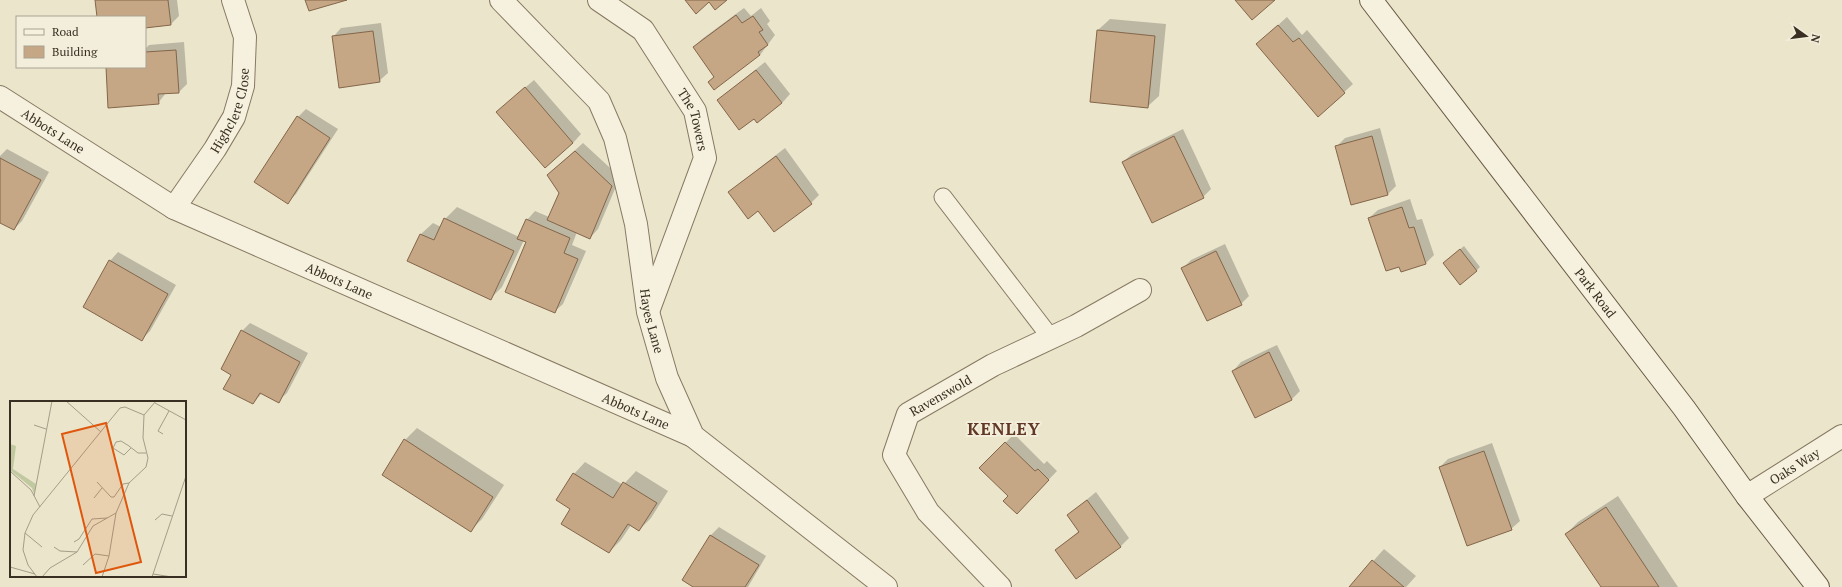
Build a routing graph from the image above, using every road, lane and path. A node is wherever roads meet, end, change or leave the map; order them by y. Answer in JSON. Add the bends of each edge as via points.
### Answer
{"nodes":[{"id":1,"x":233,"y":0,"type":"edge"},
{"id":2,"x":501,"y":0,"type":"edge"},
{"id":3,"x":600,"y":0,"type":"edge"},
{"id":4,"x":1372,"y":0,"type":"edge"},
{"id":5,"x":0,"y":97,"type":"edge"},
{"id":6,"x":943,"y":197,"type":"dead end"},
{"id":7,"x":174,"y":208,"type":"junction"},
{"id":8,"x":1140,"y":290,"type":"dead end"},
{"id":9,"x":648,"y":312,"type":"junction"},
{"id":10,"x":1051,"y":338,"type":"junction"},
{"id":11,"x":694,"y":436,"type":"junction"},
{"id":12,"x":1842,"y":436,"type":"edge"},
{"id":13,"x":1747,"y":496,"type":"junction"},
{"id":14,"x":886,"y":587,"type":"edge"},
{"id":15,"x":1000,"y":587,"type":"edge"},
{"id":16,"x":1818,"y":587,"type":"edge"}],
"edges":[{"from":1,"to":7,"type":"street","name":"Highclere Close","via":[[245,38],[243,86],[234,117]]},
{"from":2,"to":9,"type":"street","name":"Hayes Lane","via":[[599,101],[615,138],[636,224]]},
{"from":3,"to":9,"type":"street","name":"The Towers","via":[[643,30],[695,111],[705,158]]},
{"from":4,"to":13,"type":"street","name":"Park Road","via":[[1684,408]]},
{"from":5,"to":7,"type":"street","name":"Abbots Lane"},
{"from":6,"to":10,"type":"lane"},
{"from":7,"to":11,"type":"street","name":"Abbots Lane"},
{"from":8,"to":10,"type":"street","name":"Ravenswold"},
{"from":9,"to":11,"type":"street","name":"Hayes Lane","via":[[667,378]]},
{"from":10,"to":15,"type":"street","name":"Ravenswold","via":[[993,365],[908,414],[894,455],[928,512]]},
{"from":11,"to":14,"type":"street","name":"Hayes Lane"},
{"from":12,"to":13,"type":"street","name":"Oaks Way"},
{"from":13,"to":16,"type":"street","name":"Park Road"}]}
